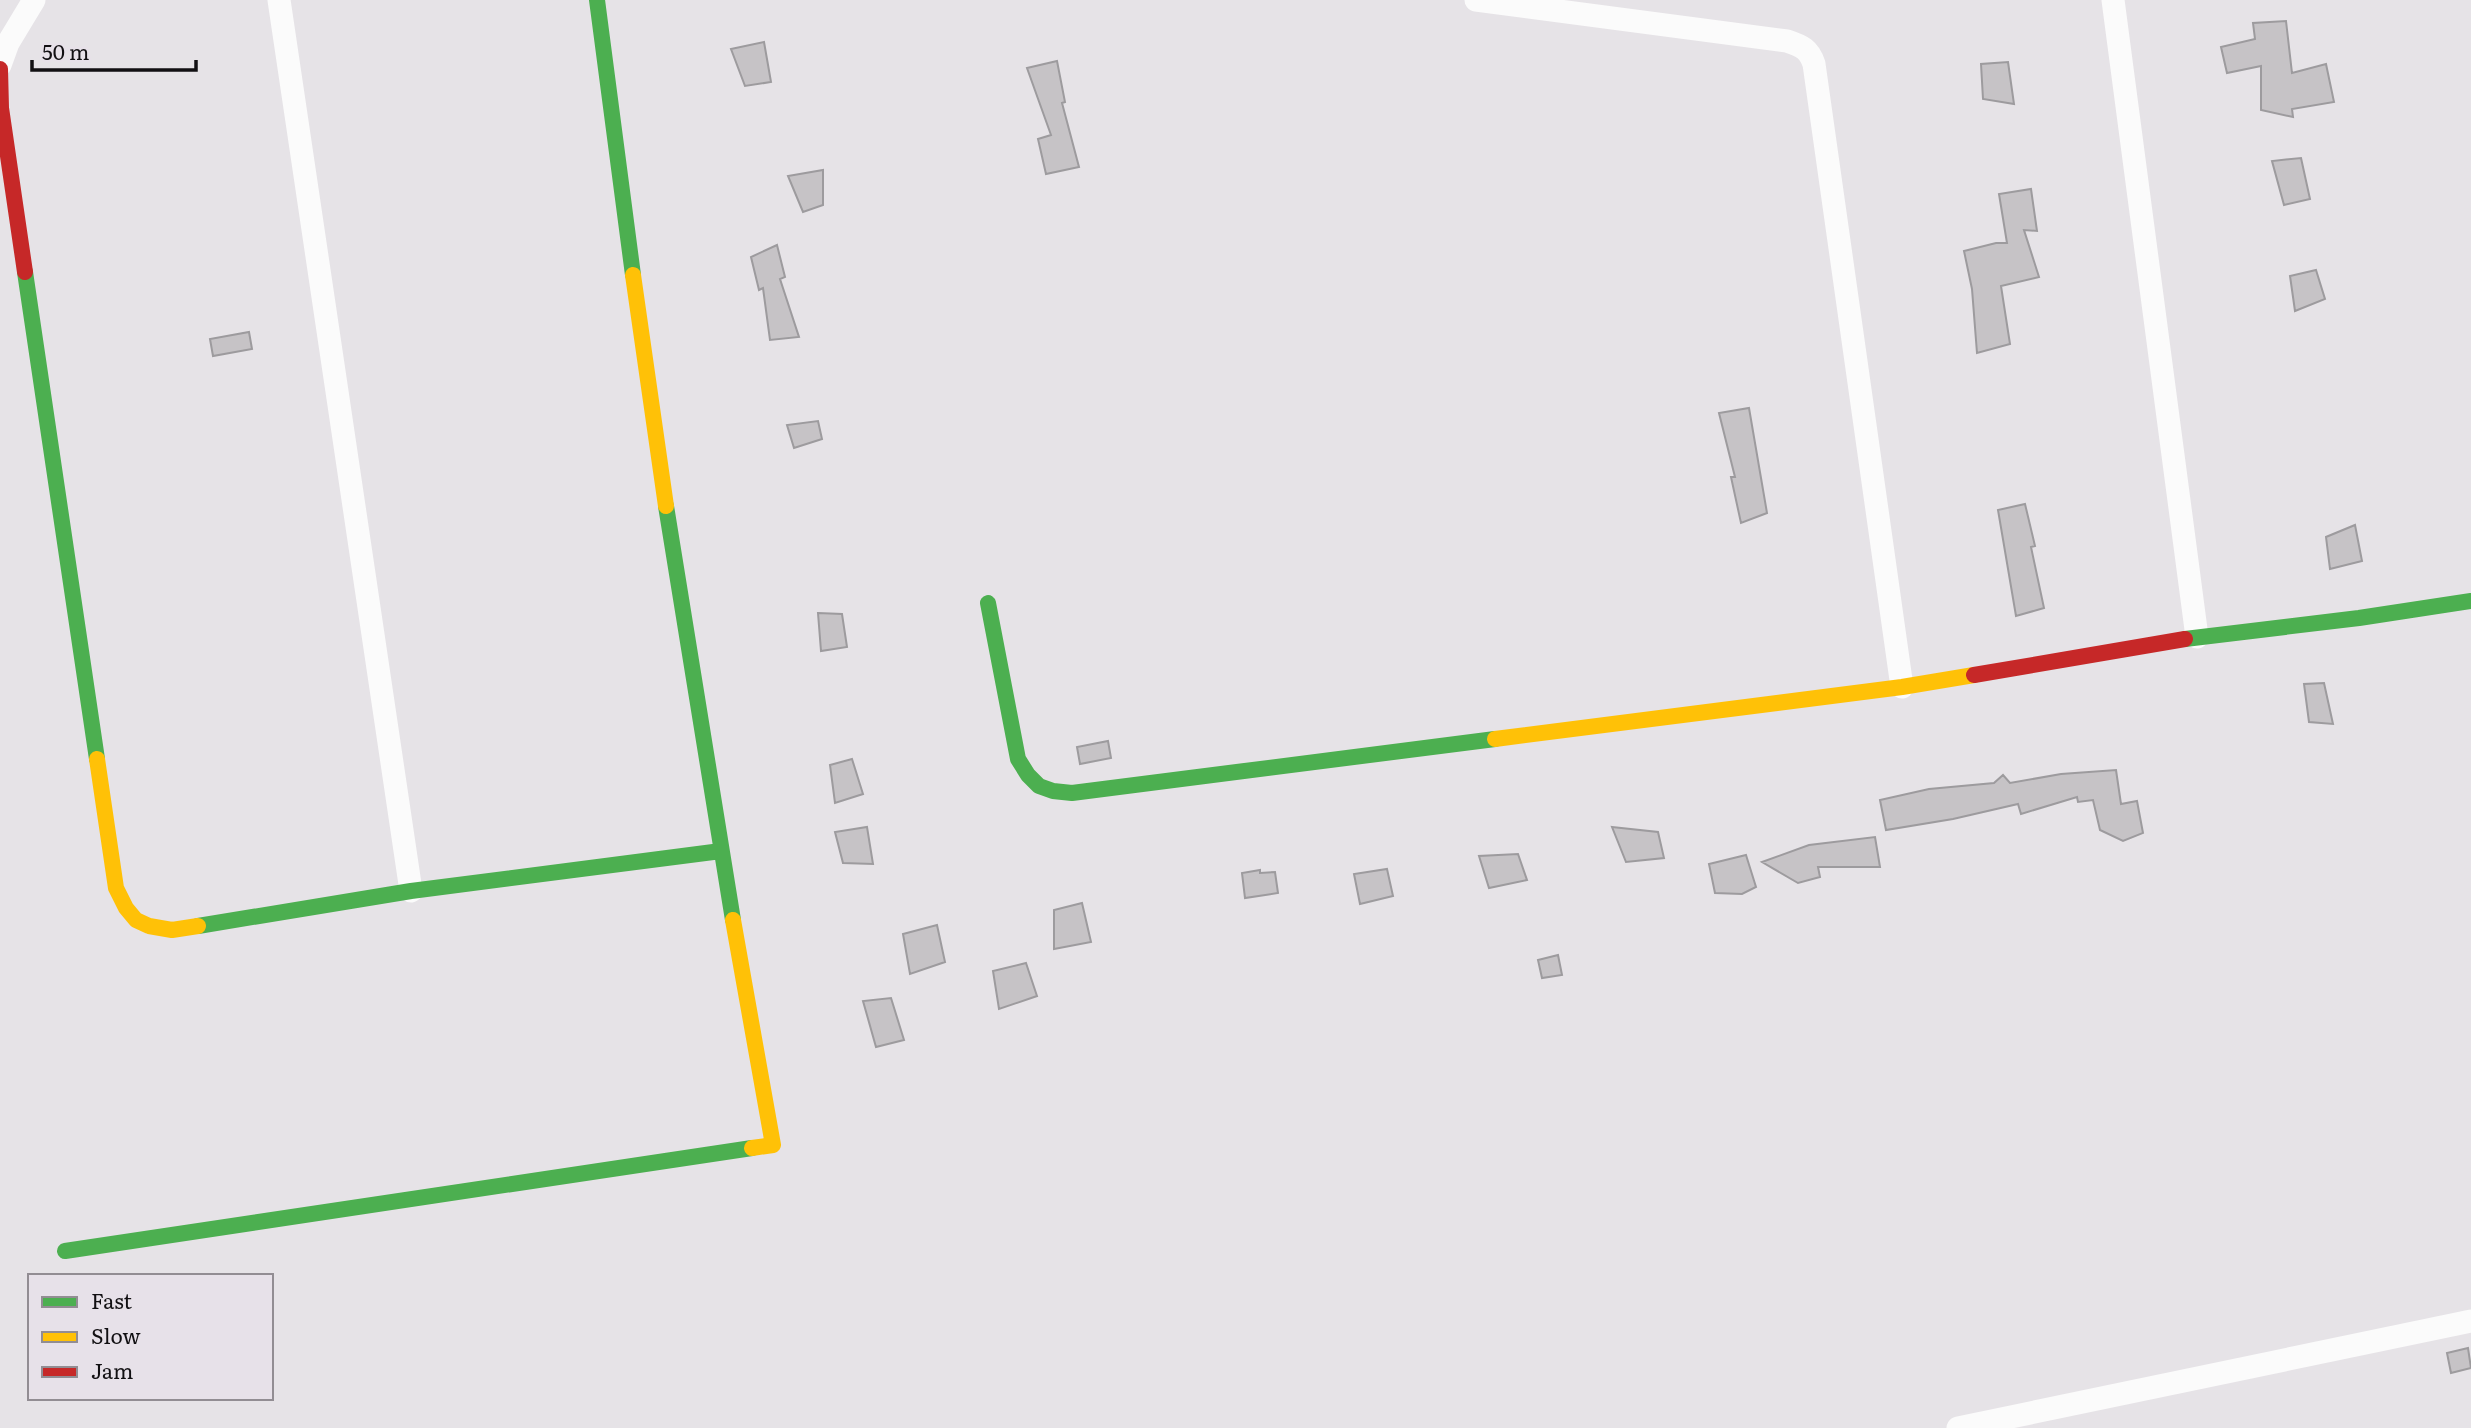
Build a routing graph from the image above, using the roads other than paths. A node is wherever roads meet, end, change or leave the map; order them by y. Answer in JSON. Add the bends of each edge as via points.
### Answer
{"nodes":[{"id":1,"x":34,"y":0,"type":"edge"},
{"id":2,"x":279,"y":0,"type":"edge"},
{"id":3,"x":597,"y":0,"type":"edge"},
{"id":4,"x":1476,"y":0,"type":"edge"},
{"id":5,"x":2113,"y":0,"type":"edge"},
{"id":6,"x":0,"y":67,"type":"edge"},
{"id":7,"x":2471,"y":601,"type":"edge"},
{"id":8,"x":988,"y":603,"type":"dead end"},
{"id":9,"x":2197,"y":637,"type":"junction"},
{"id":10,"x":1902,"y":687,"type":"junction"},
{"id":11,"x":721,"y":851,"type":"junction"},
{"id":12,"x":411,"y":891,"type":"junction"},
{"id":13,"x":65,"y":1251,"type":"dead end"},
{"id":14,"x":2471,"y":1321,"type":"edge"},
{"id":15,"x":1958,"y":1428,"type":"edge"}],
"edges":[{"from":1,"to":6,"type":"street","via":[[8,43]]},
{"from":2,"to":12,"type":"street"},
{"from":3,"to":11,"type":"street","via":[[660,478]]},
{"from":4,"to":10,"type":"street","via":[[1787,41],[1811,53]]},
{"from":5,"to":9,"type":"street"},
{"from":6,"to":12,"type":"street","via":[[3,122],[116,888],[128,914],[145,927],[172,930]]},
{"from":7,"to":9,"type":"street"},
{"from":8,"to":10,"type":"street","via":[[1018,759],[1030,781],[1052,793]]},
{"from":9,"to":10,"type":"street"},
{"from":11,"to":12,"type":"street"},
{"from":11,"to":13,"type":"street","via":[[772,1145]]},
{"from":14,"to":15,"type":"street"}]}
